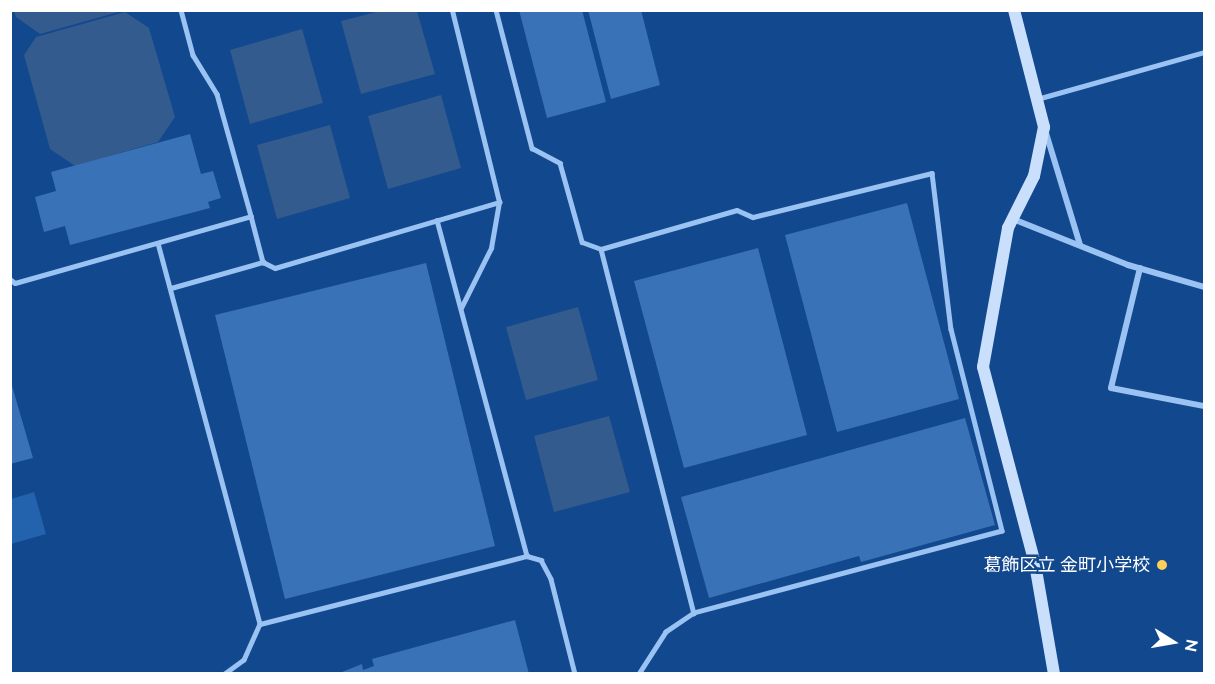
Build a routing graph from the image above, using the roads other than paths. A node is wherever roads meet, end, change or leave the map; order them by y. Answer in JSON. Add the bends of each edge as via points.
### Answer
{"nodes":[{"id":1,"x":181,"y":10,"type":"edge"},
{"id":2,"x":452,"y":10,"type":"edge"},
{"id":3,"x":496,"y":10,"type":"edge"},
{"id":4,"x":1014,"y":10,"type":"edge"},
{"id":5,"x":1204,"y":52,"type":"edge"},
{"id":6,"x":1037,"y":99,"type":"junction"},
{"id":7,"x":1044,"y":127,"type":"junction"},
{"id":8,"x":499,"y":202,"type":"junction"},
{"id":9,"x":251,"y":216,"type":"junction"},
{"id":10,"x":1013,"y":219,"type":"junction"},
{"id":11,"x":437,"y":220,"type":"junction"},
{"id":12,"x":158,"y":243,"type":"junction"},
{"id":13,"x":1080,"y":245,"type":"junction"},
{"id":14,"x":601,"y":249,"type":"junction"},
{"id":15,"x":263,"y":262,"type":"junction"},
{"id":16,"x":1140,"y":268,"type":"junction"},
{"id":17,"x":10,"y":279,"type":"edge"},
{"id":18,"x":1204,"y":286,"type":"edge"},
{"id":19,"x":171,"y":288,"type":"junction"},
{"id":20,"x":460,"y":308,"type":"junction"},
{"id":21,"x":1204,"y":406,"type":"edge"},
{"id":22,"x":527,"y":556,"type":"junction"},
{"id":23,"x":694,"y":613,"type":"junction"},
{"id":24,"x":260,"y":624,"type":"junction"},
{"id":25,"x":225,"y":674,"type":"edge"},
{"id":26,"x":575,"y":674,"type":"edge"},
{"id":27,"x":639,"y":674,"type":"edge"},
{"id":28,"x":1054,"y":674,"type":"edge"}],
"edges":[{"from":1,"to":9,"type":"lane","via":[[193,55],[217,94]]},
{"from":2,"to":8,"type":"lane"},
{"from":3,"to":14,"type":"lane","via":[[532,148],[560,163],[582,242]]},
{"from":4,"to":6,"type":"street"},
{"from":5,"to":6,"type":"lane"},
{"from":6,"to":7,"type":"street"},
{"from":7,"to":10,"type":"street","via":[[1034,176]]},
{"from":7,"to":13,"type":"street"},
{"from":8,"to":11,"type":"lane"},
{"from":8,"to":20,"type":"lane","via":[[491,248]]},
{"from":9,"to":12,"type":"lane"},
{"from":9,"to":15,"type":"lane"},
{"from":10,"to":13,"type":"street"},
{"from":10,"to":28,"type":"street","via":[[983,367],[1035,564]]},
{"from":11,"to":15,"type":"lane","via":[[275,268]]},
{"from":11,"to":20,"type":"lane"},
{"from":12,"to":17,"type":"lane","via":[[15,283]]},
{"from":12,"to":19,"type":"lane"},
{"from":13,"to":16,"type":"street"},
{"from":14,"to":23,"type":"lane"},
{"from":14,"to":23,"type":"lane","via":[[737,210],[753,217],[932,173],[951,329],[1002,531]]},
{"from":15,"to":19,"type":"lane"},
{"from":16,"to":18,"type":"street"},
{"from":16,"to":21,"type":"street","via":[[1111,388]]},
{"from":19,"to":24,"type":"lane"},
{"from":20,"to":22,"type":"lane"},
{"from":22,"to":24,"type":"lane"},
{"from":22,"to":26,"type":"lane","via":[[541,560],[551,579]]},
{"from":23,"to":27,"type":"lane","via":[[666,632]]},
{"from":24,"to":25,"type":"lane","via":[[244,660]]}]}
